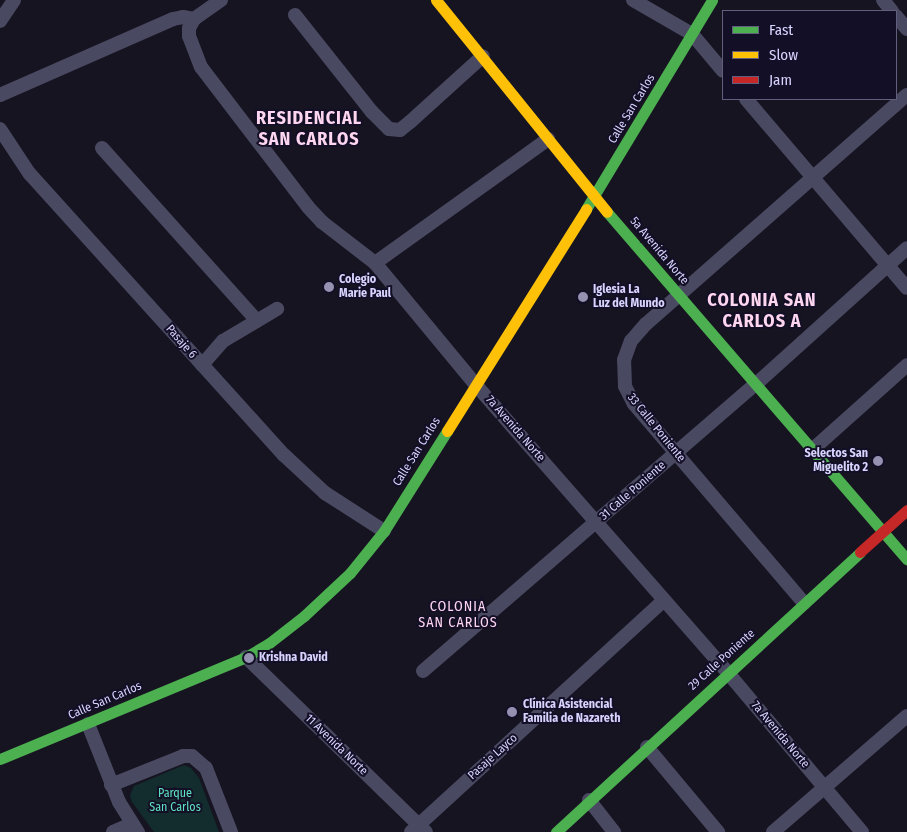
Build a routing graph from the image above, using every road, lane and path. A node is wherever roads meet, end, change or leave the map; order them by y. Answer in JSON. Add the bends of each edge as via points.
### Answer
{"nodes":[{"id":1,"x":14,"y":0,"type":"edge"},
{"id":2,"x":221,"y":0,"type":"edge"},
{"id":3,"x":436,"y":0,"type":"edge"},
{"id":4,"x":633,"y":0,"type":"edge"},
{"id":5,"x":712,"y":0,"type":"edge"},
{"id":6,"x":883,"y":0,"type":"edge"},
{"id":7,"x":891,"y":10,"type":"edge"},
{"id":8,"x":295,"y":16,"type":"dead end"},
{"id":9,"x":897,"y":17,"type":"edge"},
{"id":10,"x":194,"y":19,"type":"junction"},
{"id":11,"x":0,"y":21,"type":"edge"},
{"id":12,"x":907,"y":29,"type":"edge"},
{"id":13,"x":692,"y":34,"type":"junction"},
{"id":14,"x":483,"y":56,"type":"junction"},
{"id":15,"x":722,"y":70,"type":"edge"},
{"id":16,"x":0,"y":95,"type":"edge"},
{"id":17,"x":907,"y":95,"type":"edge"},
{"id":18,"x":747,"y":100,"type":"edge"},
{"id":19,"x":0,"y":129,"type":"edge"},
{"id":20,"x":548,"y":139,"type":"junction"},
{"id":21,"x":102,"y":148,"type":"dead end"},
{"id":22,"x":813,"y":177,"type":"junction"},
{"id":23,"x":594,"y":197,"type":"junction"},
{"id":24,"x":907,"y":248,"type":"edge"},
{"id":25,"x":375,"y":263,"type":"junction"},
{"id":26,"x":887,"y":265,"type":"junction"},
{"id":27,"x":907,"y":288,"type":"edge"},
{"id":28,"x":678,"y":296,"type":"junction"},
{"id":29,"x":277,"y":309,"type":"dead end"},
{"id":30,"x":257,"y":321,"type":"junction"},
{"id":31,"x":202,"y":365,"type":"junction"},
{"id":32,"x":907,"y":365,"type":"edge"},
{"id":33,"x":756,"y":384,"type":"junction"},
{"id":34,"x":476,"y":385,"type":"junction"},
{"id":35,"x":812,"y":450,"type":"junction"},
{"id":36,"x":676,"y":454,"type":"junction"},
{"id":37,"x":907,"y":510,"type":"edge"},
{"id":38,"x":597,"y":523,"type":"junction"},
{"id":39,"x":384,"y":531,"type":"junction"},
{"id":40,"x":883,"y":532,"type":"junction"},
{"id":41,"x":907,"y":560,"type":"edge"},
{"id":42,"x":663,"y":601,"type":"junction"},
{"id":43,"x":804,"y":603,"type":"junction"},
{"id":44,"x":246,"y":657,"type":"junction"},
{"id":45,"x":423,"y":671,"type":"dead end"},
{"id":46,"x":728,"y":673,"type":"junction"},
{"id":47,"x":907,"y":716,"type":"edge"},
{"id":48,"x":88,"y":724,"type":"junction"},
{"id":49,"x":647,"y":747,"type":"junction"},
{"id":50,"x":0,"y":759,"type":"edge"},
{"id":51,"x":111,"y":785,"type":"junction"},
{"id":52,"x":825,"y":787,"type":"junction"},
{"id":53,"x":589,"y":800,"type":"junction"},
{"id":54,"x":135,"y":828,"type":"edge"},
{"id":55,"x":419,"y":830,"type":"edge"},
{"id":56,"x":114,"y":832,"type":"edge"},
{"id":57,"x":231,"y":832,"type":"edge"},
{"id":58,"x":556,"y":832,"type":"edge"},
{"id":59,"x":614,"y":832,"type":"edge"},
{"id":60,"x":718,"y":832,"type":"edge"},
{"id":61,"x":773,"y":832,"type":"edge"},
{"id":62,"x":862,"y":832,"type":"edge"}],
"edges":[{"from":1,"to":11,"type":"street"},
{"from":2,"to":10,"type":"street"},
{"from":3,"to":14,"type":"street","name":"5a Avenida Norte"},
{"from":4,"to":13,"type":"street"},
{"from":5,"to":13,"type":"street","name":"Calle San Carlos"},
{"from":6,"to":7,"type":"street"},
{"from":8,"to":14,"type":"street","via":[[389,129],[400,130]]},
{"from":9,"to":12,"type":"street"},
{"from":10,"to":16,"type":"street","via":[[173,19]]},
{"from":10,"to":25,"type":"street","name":"7a Avenida Norte","via":[[189,36],[201,67],[308,207],[322,222]]},
{"from":13,"to":15,"type":"street"},
{"from":13,"to":23,"type":"street","name":"Calle San Carlos"},
{"from":14,"to":20,"type":"street","name":"5a Avenida Norte"},
{"from":17,"to":22,"type":"street","name":"33 Calle Poniente"},
{"from":18,"to":22,"type":"street"},
{"from":19,"to":31,"type":"street","name":"Pasaje 6","via":[[29,173]]},
{"from":20,"to":23,"type":"street","name":"5a Avenida Norte"},
{"from":20,"to":25,"type":"street"},
{"from":21,"to":30,"type":"street"},
{"from":22,"to":26,"type":"street"},
{"from":22,"to":28,"type":"street","name":"33 Calle Poniente"},
{"from":23,"to":28,"type":"street","name":"5a Avenida Norte"},
{"from":23,"to":34,"type":"street","name":"Calle San Carlos"},
{"from":24,"to":26,"type":"street","name":"31 Calle Poniente"},
{"from":25,"to":34,"type":"street","name":"7a Avenida Norte"},
{"from":26,"to":27,"type":"street"},
{"from":26,"to":33,"type":"street","name":"31 Calle Poniente"},
{"from":28,"to":33,"type":"street","name":"5a Avenida Norte"},
{"from":28,"to":36,"type":"street","name":"33 Calle Poniente","via":[[631,341],[623,375],[629,398]]},
{"from":29,"to":30,"type":"street"},
{"from":30,"to":31,"type":"street","via":[[223,341]]},
{"from":31,"to":39,"type":"street","name":"Pasaje 6","via":[[298,469],[325,493]]},
{"from":32,"to":35,"type":"street"},
{"from":33,"to":35,"type":"street","name":"5a Avenida Norte"},
{"from":33,"to":36,"type":"street","name":"31 Calle Poniente"},
{"from":34,"to":38,"type":"street","name":"7a Avenida Norte"},
{"from":34,"to":39,"type":"street","name":"Calle San Carlos"},
{"from":35,"to":40,"type":"street","name":"5a Avenida Norte"},
{"from":36,"to":38,"type":"street","name":"31 Calle Poniente"},
{"from":36,"to":43,"type":"street","name":"33 Calle Poniente"},
{"from":37,"to":40,"type":"street","name":"29 Calle Poniente"},
{"from":38,"to":42,"type":"street","name":"7a Avenida Norte"},
{"from":38,"to":45,"type":"street","name":"31 Calle Poniente"},
{"from":39,"to":44,"type":"street","name":"Calle San Carlos","via":[[350,573],[304,616]]},
{"from":40,"to":41,"type":"street","name":"5a Avenida Norte"},
{"from":40,"to":43,"type":"street","name":"29 Calle Poniente"},
{"from":42,"to":46,"type":"street","name":"7a Avenida Norte"},
{"from":42,"to":55,"type":"street","name":"Pasaje Layco"},
{"from":43,"to":46,"type":"street","name":"29 Calle Poniente"},
{"from":44,"to":48,"type":"street","name":"Calle San Carlos"},
{"from":44,"to":55,"type":"street","name":"11 Avenida Norte"},
{"from":46,"to":49,"type":"street","name":"29 Calle Poniente"},
{"from":46,"to":52,"type":"street","name":"7a Avenida Norte"},
{"from":47,"to":52,"type":"street"},
{"from":48,"to":50,"type":"street","name":"Calle San Carlos"},
{"from":48,"to":51,"type":"street"},
{"from":49,"to":53,"type":"street","name":"29 Calle Poniente"},
{"from":49,"to":60,"type":"street"},
{"from":51,"to":54,"type":"street"},
{"from":51,"to":57,"type":"street","via":[[183,756],[192,756],[206,768]]},
{"from":52,"to":61,"type":"street"},
{"from":52,"to":62,"type":"street","name":"7a Avenida Norte"},
{"from":53,"to":58,"type":"street","name":"29 Calle Poniente"},
{"from":53,"to":59,"type":"street"},
{"from":54,"to":56,"type":"street"}]}
